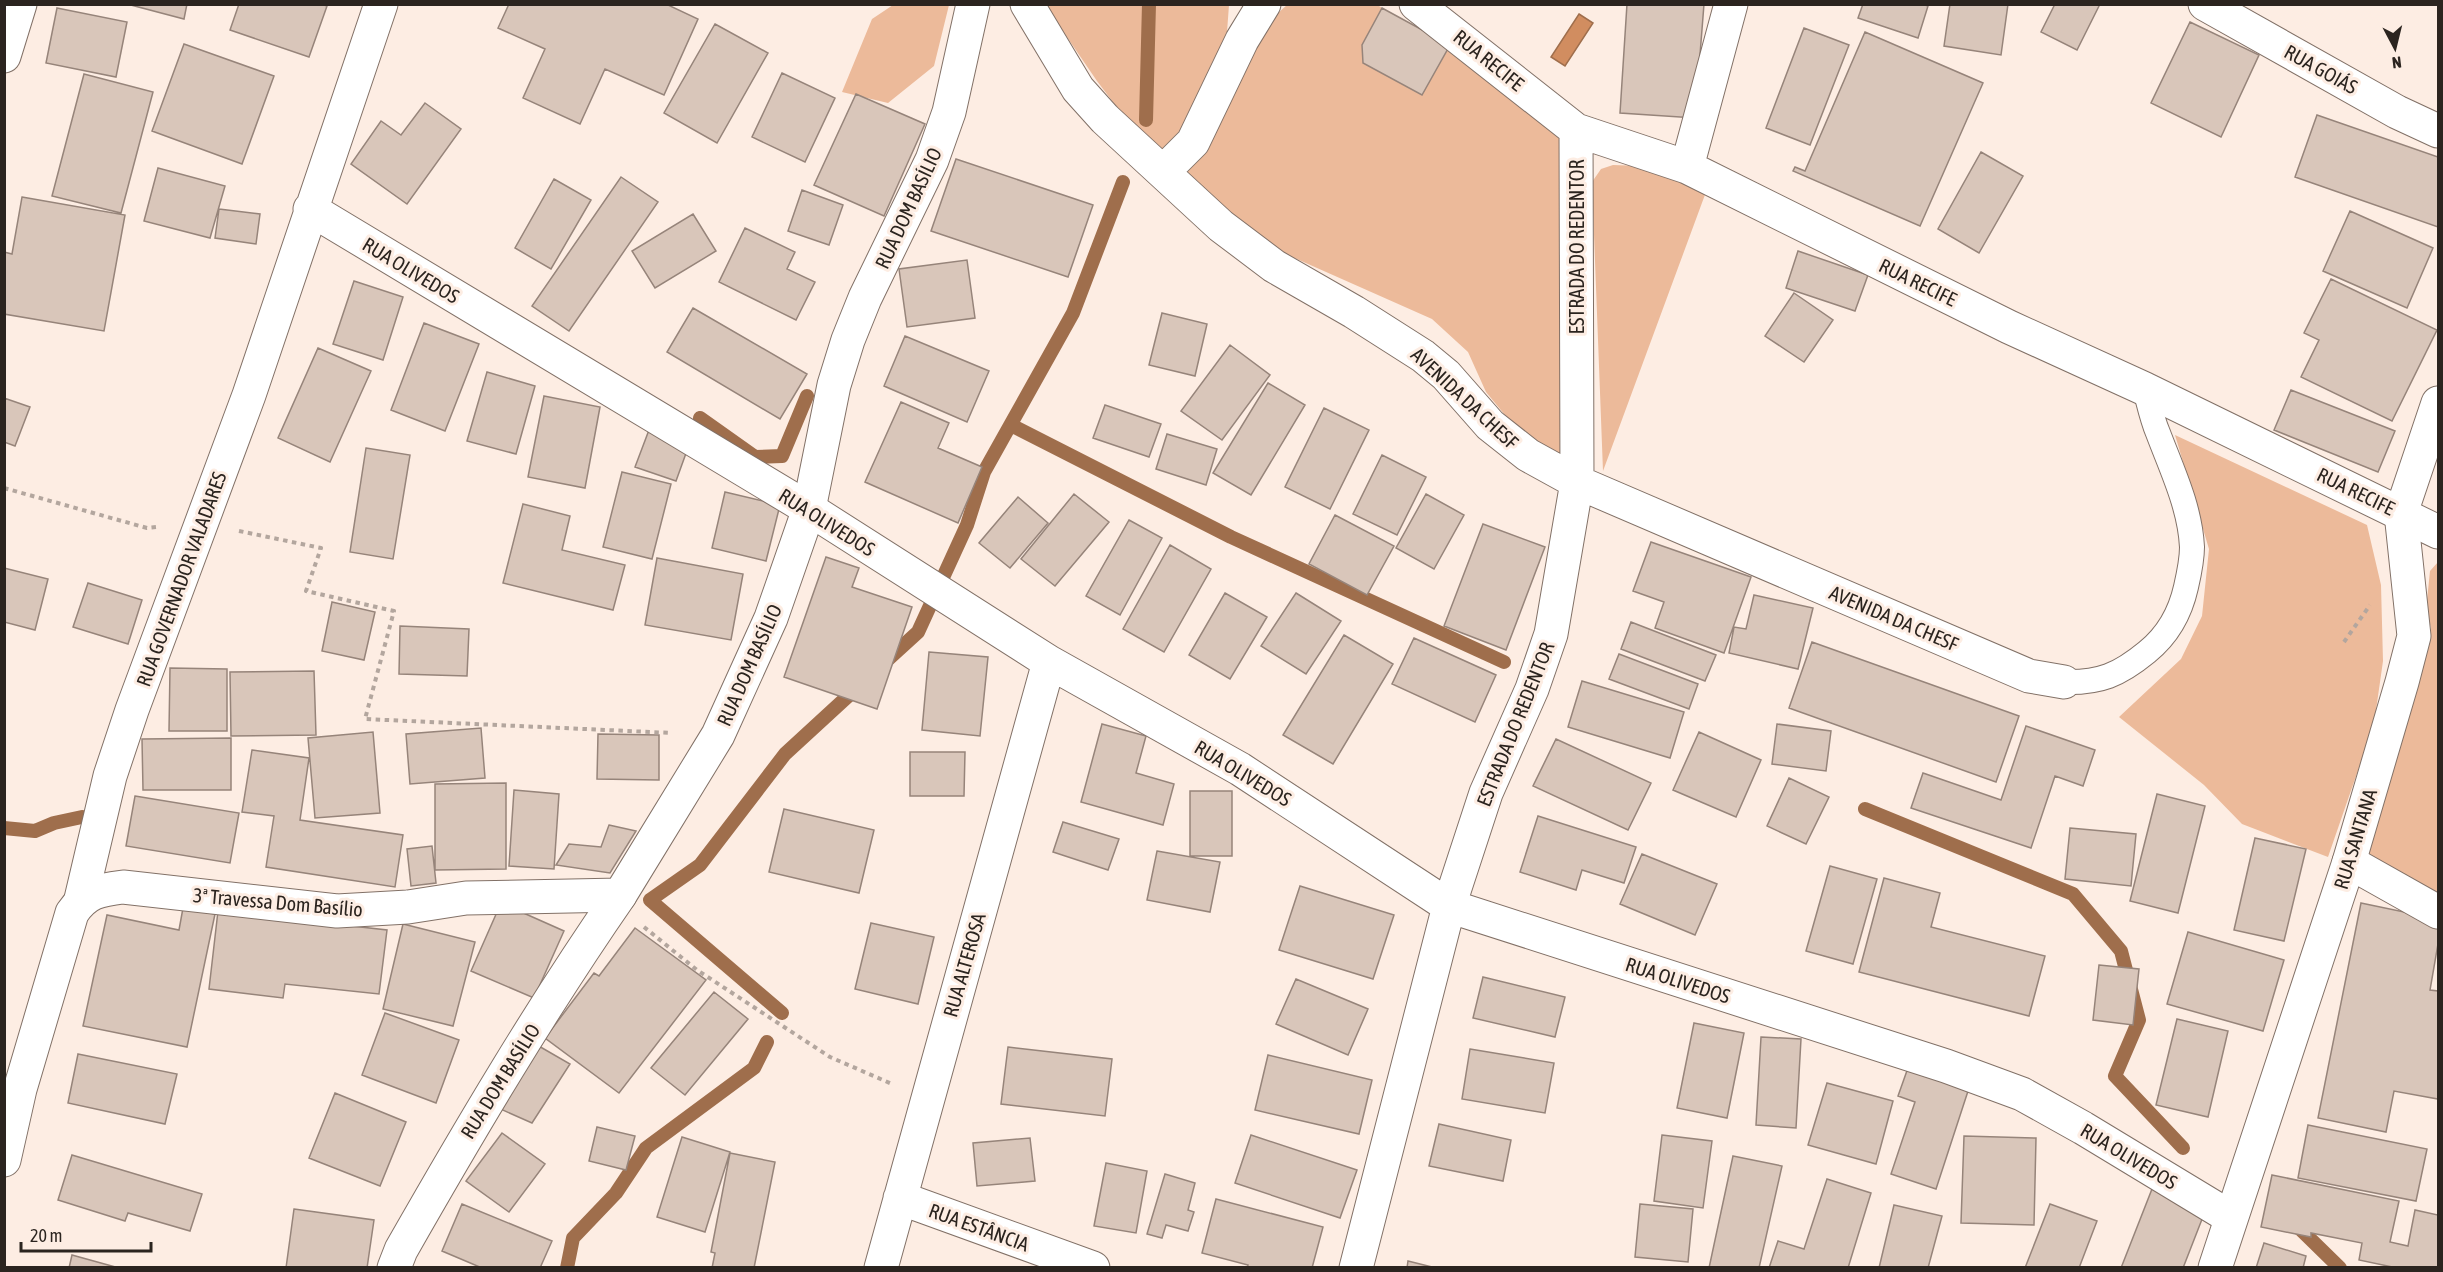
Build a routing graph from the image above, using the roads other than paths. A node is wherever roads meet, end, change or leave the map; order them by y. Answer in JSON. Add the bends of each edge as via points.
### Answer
{"nodes":[{"id":1,"x":20,"y":4,"type":"edge"},
{"id":2,"x":381,"y":4,"type":"edge"},
{"id":3,"x":973,"y":4,"type":"edge"},
{"id":4,"x":1027,"y":4,"type":"edge"},
{"id":5,"x":1264,"y":4,"type":"edge"},
{"id":6,"x":1416,"y":4,"type":"edge"},
{"id":7,"x":1731,"y":4,"type":"edge"},
{"id":8,"x":2205,"y":4,"type":"edge"},
{"id":9,"x":4,"y":56,"type":"edge"},
{"id":10,"x":1576,"y":130,"type":"junction"},
{"id":11,"x":2439,"y":131,"type":"edge"},
{"id":12,"x":1687,"y":167,"type":"junction"},
{"id":13,"x":1163,"y":172,"type":"junction"},
{"id":14,"x":310,"y":209,"type":"junction"},
{"id":15,"x":2145,"y":389,"type":"junction"},
{"id":16,"x":2439,"y":403,"type":"edge"},
{"id":17,"x":1577,"y":482,"type":"junction"},
{"id":18,"x":809,"y":509,"type":"junction"},
{"id":19,"x":2401,"y":513,"type":"junction"},
{"id":20,"x":2439,"y":532,"type":"edge"},
{"id":21,"x":1049,"y":662,"type":"junction"},
{"id":22,"x":2064,"y":682,"type":"joint"},
{"id":23,"x":2349,"y":862,"type":"junction"},
{"id":24,"x":81,"y":899,"type":"junction"},
{"id":25,"x":618,"y":899,"type":"junction"},
{"id":26,"x":1449,"y":906,"type":"junction"},
{"id":27,"x":2439,"y":912,"type":"edge"},
{"id":28,"x":12,"y":1087,"type":"edge"},
{"id":29,"x":4,"y":1160,"type":"edge"},
{"id":30,"x":900,"y":1198,"type":"junction"},
{"id":31,"x":2230,"y":1217,"type":"junction"},
{"id":32,"x":394,"y":1268,"type":"edge"},
{"id":33,"x":881,"y":1268,"type":"edge"},
{"id":34,"x":1093,"y":1268,"type":"edge"},
{"id":35,"x":1356,"y":1268,"type":"edge"},
{"id":36,"x":2215,"y":1268,"type":"edge"}],
"edges":[{"from":1,"to":9,"type":"street"},
{"from":2,"to":14,"type":"street","name":"RUA GOVERNADOR VALADARES"},
{"from":3,"to":18,"type":"street","name":"RUA DOM BASÍLIO","via":[[949,112],[932,160],[848,340],[834,385]]},
{"from":4,"to":13,"type":"street","name":"AVENIDA DA CHESF","via":[[1078,89]]},
{"from":5,"to":13,"type":"street","via":[[1242,40],[1193,142]]},
{"from":6,"to":10,"type":"street","name":"RUA RECIFE"},
{"from":7,"to":12,"type":"street"},
{"from":8,"to":11,"type":"street","name":"RUA GOIÁS","via":[[2397,112]]},
{"from":10,"to":12,"type":"street","name":"RUA RECIFE"},
{"from":10,"to":17,"type":"street","name":"ESTRADA DO REDENTOR"},
{"from":12,"to":15,"type":"street","name":"RUA RECIFE","via":[[2009,327]]},
{"from":13,"to":17,"type":"street","name":"AVENIDA DA CHESF","via":[[1221,226],[1274,266],[1414,350],[1446,375],[1491,425],[1528,455]]},
{"from":14,"to":18,"type":"street","name":"RUA OLIVEDOS"},
{"from":14,"to":24,"type":"street","name":"RUA GOVERNADOR VALADARES","via":[[249,395],[110,776]]},
{"from":15,"to":19,"type":"street","name":"RUA RECIFE"},
{"from":15,"to":22,"type":"lane","via":[[2188,519],[2192,548],[2181,606],[2163,639],[2133,663],[2088,683]]},
{"from":16,"to":19,"type":"street","name":"RUA SANTANA"},
{"from":17,"to":22,"type":"street","name":"AVENIDA DA CHESF","via":[[2029,676]]},
{"from":17,"to":26,"type":"street","name":"ESTRADA DO REDENTOR","via":[[1551,634],[1532,689],[1486,793]]},
{"from":18,"to":21,"type":"street","name":"RUA OLIVEDOS"},
{"from":18,"to":25,"type":"street","name":"RUA DOM BASÍLIO","via":[[771,618],[718,735]]},
{"from":19,"to":20,"type":"street","name":"RUA RECIFE"},
{"from":19,"to":23,"type":"street","name":"RUA SANTANA","via":[[2414,636]]},
{"from":21,"to":26,"type":"street","name":"RUA OLIVEDOS","via":[[1240,769]]},
{"from":21,"to":30,"type":"street","name":"RUA ALTEROSA"},
{"from":23,"to":27,"type":"street"},
{"from":23,"to":31,"type":"street","name":"RUA SANTANA"},
{"from":24,"to":25,"type":"street","name":"3ª Travessa Dom Basílio","via":[[123,886],[337,910],[408,907],[466,898]]},
{"from":24,"to":28,"type":"street","name":"RUA GOVERNADOR VALADARES","via":[[72,913]]},
{"from":25,"to":32,"type":"street","name":"RUA DOM BASÍLIO","via":[[472,1126]]},
{"from":26,"to":31,"type":"street","name":"RUA OLIVEDOS","via":[[2022,1094]]},
{"from":26,"to":35,"type":"street","name":"ESTRADA DO REDENTOR"},
{"from":28,"to":29,"type":"street","name":"RUA GOVERNADOR VALADARES"},
{"from":30,"to":33,"type":"street","name":"RUA ALTEROSA"},
{"from":30,"to":34,"type":"street","name":"RUA ESTÂNCIA"},
{"from":31,"to":36,"type":"street","name":"RUA SANTANA"}]}
